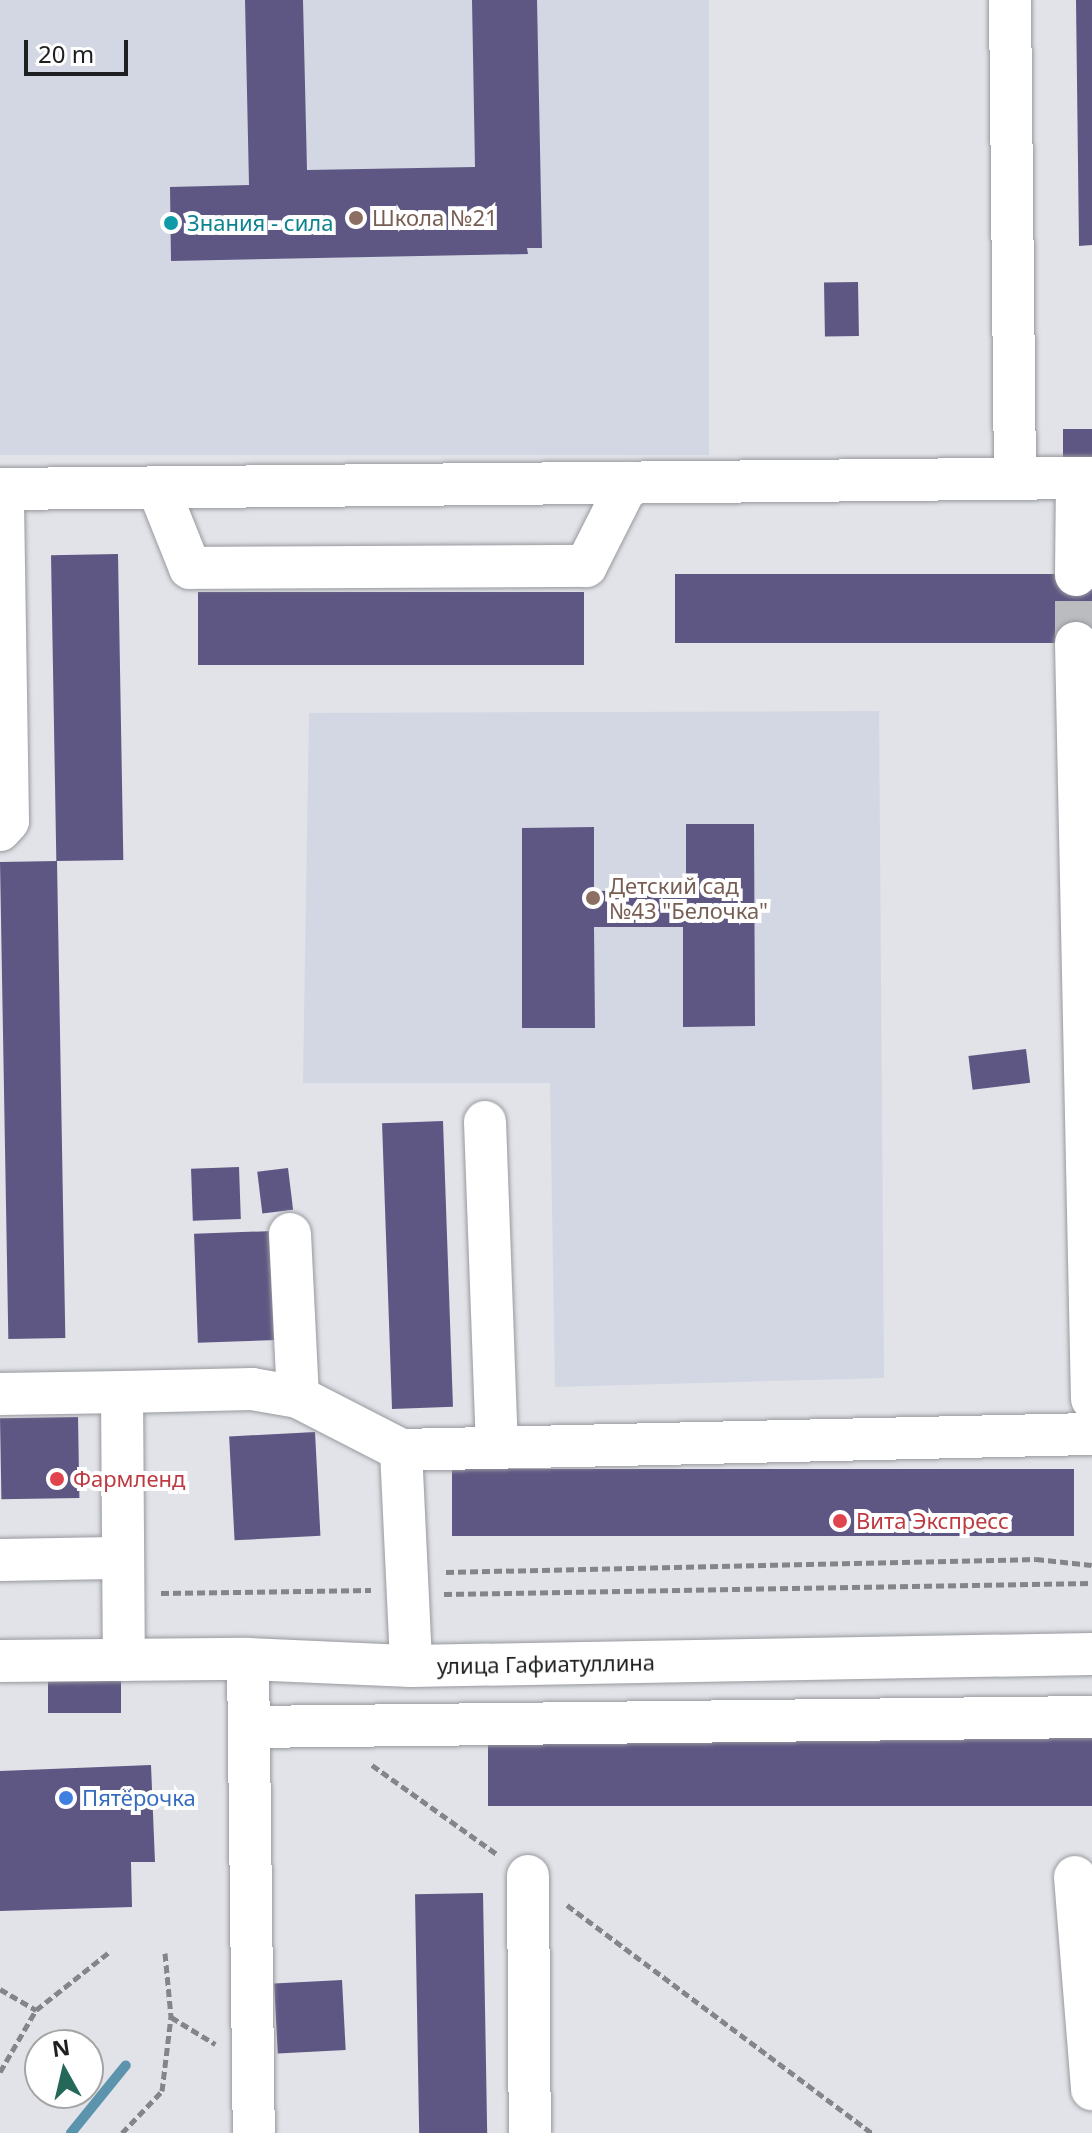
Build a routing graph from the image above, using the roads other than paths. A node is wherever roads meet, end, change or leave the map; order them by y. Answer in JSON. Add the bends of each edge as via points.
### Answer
{"nodes":[{"id":1,"x":1010,"y":0,"type":"edge"},
{"id":2,"x":1084,"y":478,"type":"edge"},
{"id":3,"x":1015,"y":479,"type":"junction"},
{"id":4,"x":628,"y":483,"type":"junction"},
{"id":5,"x":158,"y":488,"type":"junction"},
{"id":6,"x":2,"y":489,"type":"edge"},
{"id":7,"x":1076,"y":575,"type":"tunnel mouth"},
{"id":8,"x":1076,"y":643,"type":"tunnel mouth"},
{"id":9,"x":0,"y":830,"type":"edge"},
{"id":10,"x":485,"y":1122,"type":"dead end"},
{"id":11,"x":290,"y":1234,"type":"dead end"},
{"id":12,"x":122,"y":1392,"type":"junction"},
{"id":13,"x":0,"y":1394,"type":"edge"},
{"id":14,"x":298,"y":1397,"type":"junction"},
{"id":15,"x":1092,"y":1399,"type":"edge"},
{"id":16,"x":1092,"y":1434,"type":"edge"},
{"id":17,"x":497,"y":1448,"type":"junction"},
{"id":18,"x":401,"y":1450,"type":"junction"},
{"id":19,"x":0,"y":1560,"type":"edge"},
{"id":20,"x":121,"y":1573,"type":"junction"},
{"id":21,"x":1092,"y":1654,"type":"edge"},
{"id":22,"x":248,"y":1659,"type":"junction"},
{"id":23,"x":124,"y":1660,"type":"junction"},
{"id":24,"x":0,"y":1661,"type":"edge"},
{"id":25,"x":411,"y":1666,"type":"junction"},
{"id":26,"x":1092,"y":1717,"type":"edge"},
{"id":27,"x":249,"y":1727,"type":"junction"},
{"id":28,"x":528,"y":1876,"type":"road end"},
{"id":29,"x":1075,"y":1877,"type":"dead end"},
{"id":30,"x":1092,"y":2089,"type":"edge"},
{"id":31,"x":254,"y":2133,"type":"edge"},
{"id":32,"x":530,"y":2133,"type":"edge"}],
"edges":[{"from":1,"to":3,"type":"street"},
{"from":2,"to":3,"type":"street"},
{"from":2,"to":7,"type":"street"},
{"from":3,"to":4,"type":"street"},
{"from":4,"to":5,"type":"street"},
{"from":4,"to":5,"type":"street","via":[[586,566],[190,568]]},
{"from":5,"to":6,"type":"street"},
{"from":6,"to":9,"type":"street","via":[[8,821]]},
{"from":8,"to":15,"type":"street"},
{"from":10,"to":17,"type":"street"},
{"from":11,"to":14,"type":"street"},
{"from":12,"to":13,"type":"street"},
{"from":12,"to":14,"type":"street","via":[[252,1389]]},
{"from":12,"to":20,"type":"street"},
{"from":14,"to":18,"type":"street"},
{"from":16,"to":17,"type":"street"},
{"from":17,"to":18,"type":"street"},
{"from":18,"to":25,"type":"street","via":[[394,1586]]},
{"from":19,"to":20,"type":"street"},
{"from":20,"to":23,"type":"street"},
{"from":21,"to":25,"type":"street","name":"улица Гафиатуллина"},
{"from":22,"to":23,"type":"street","name":"улица Гафиатуллина"},
{"from":22,"to":25,"type":"street","name":"улица Гафиатуллина"},
{"from":22,"to":27,"type":"street"},
{"from":23,"to":24,"type":"street","name":"улица Гафиатуллина"},
{"from":26,"to":27,"type":"street"},
{"from":27,"to":31,"type":"street"},
{"from":28,"to":32,"type":"street"},
{"from":29,"to":30,"type":"street"}]}
